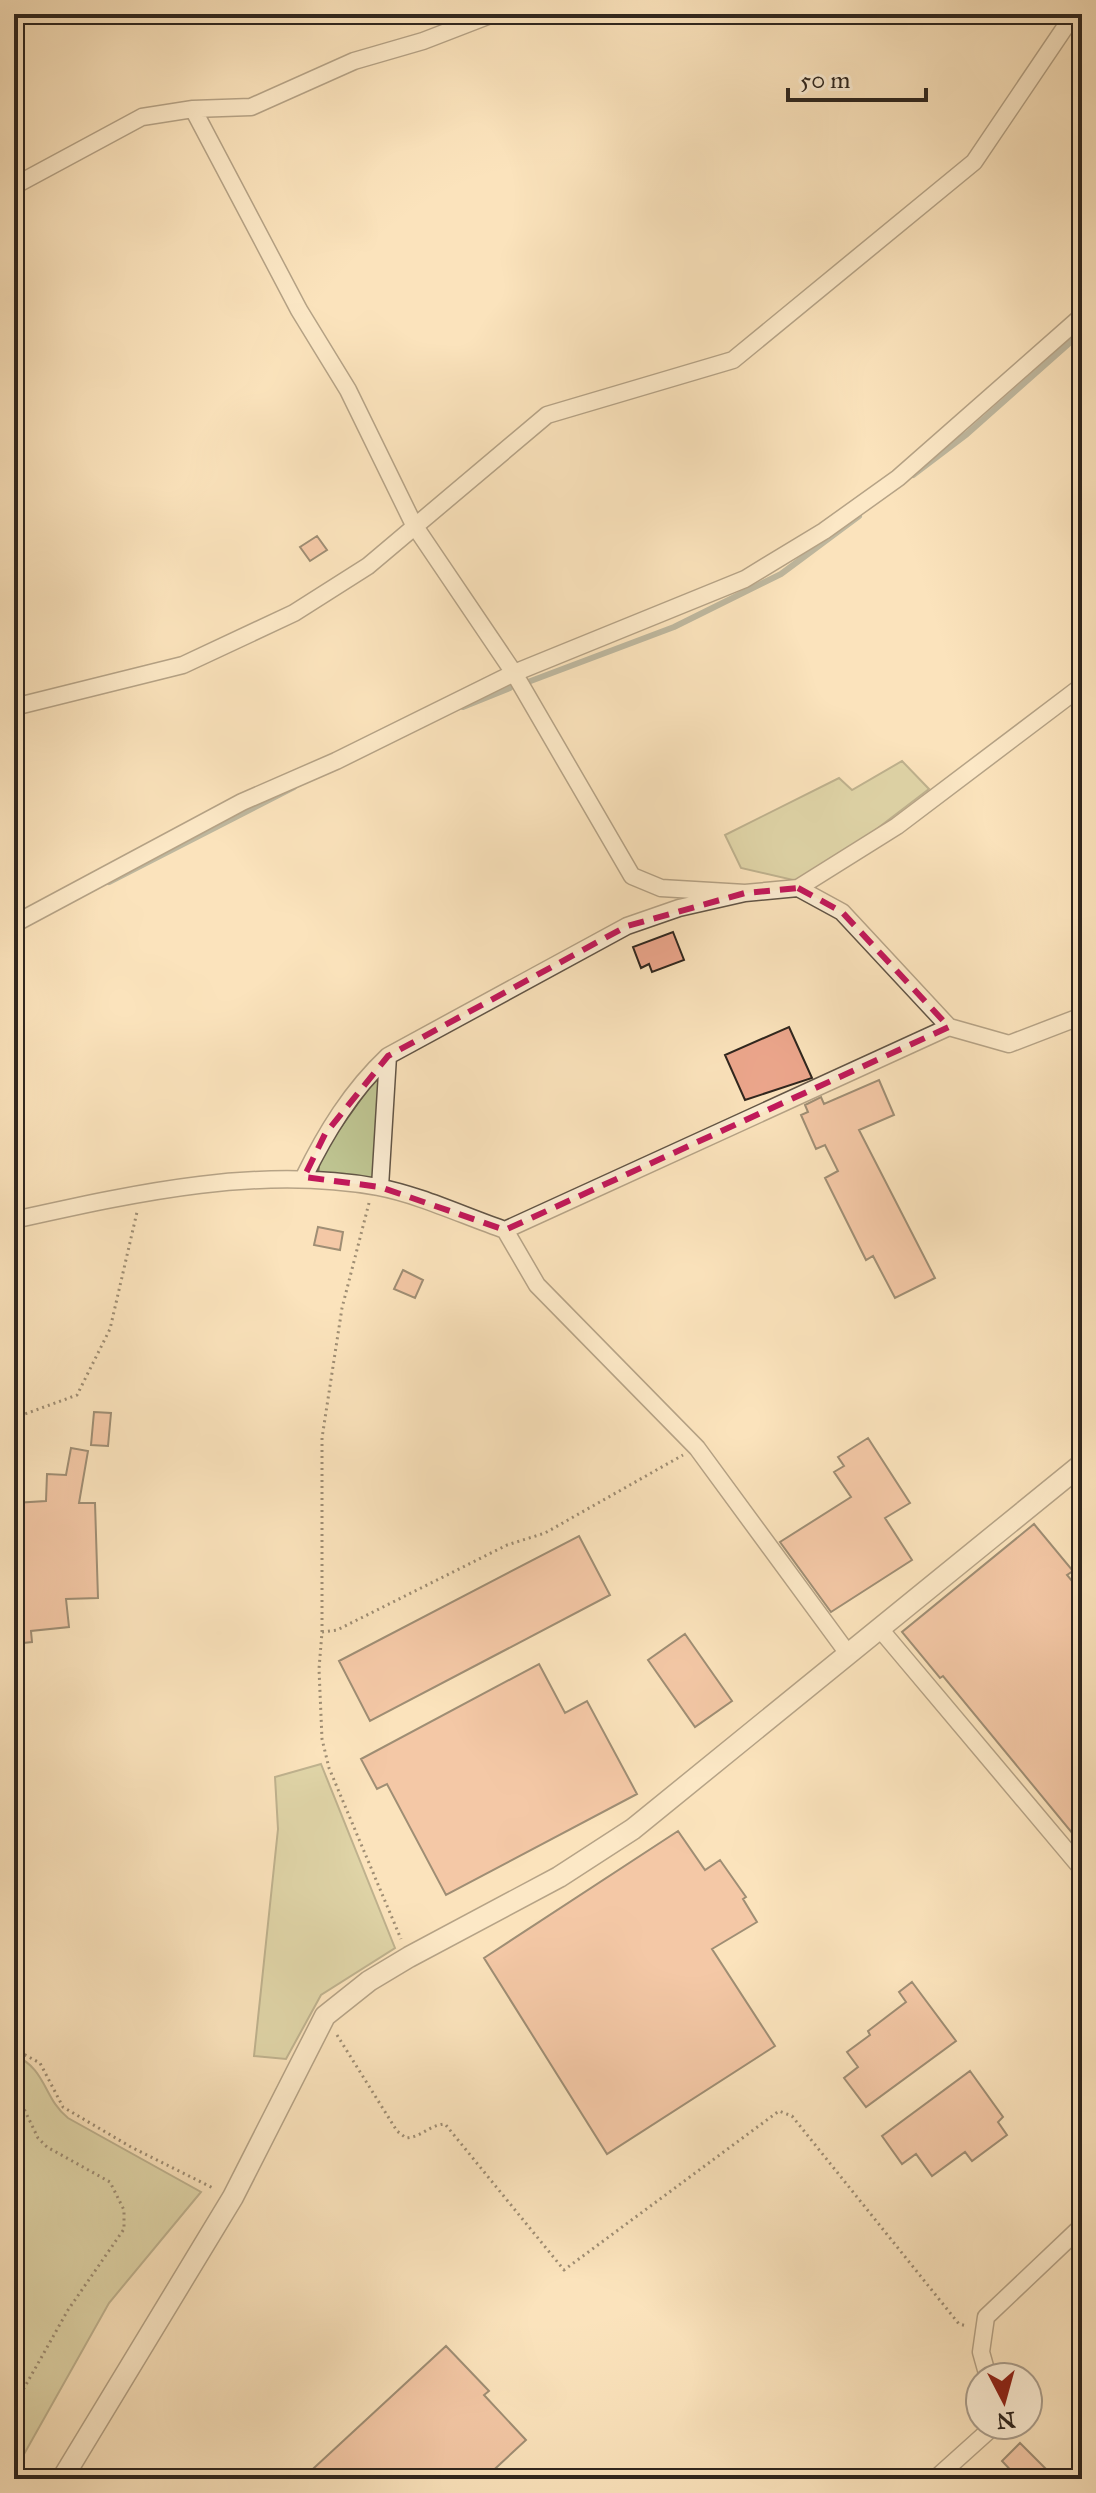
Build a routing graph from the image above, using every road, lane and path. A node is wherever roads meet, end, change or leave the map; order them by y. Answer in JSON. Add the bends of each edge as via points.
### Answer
{"nodes":[{"id":1,"x":493,"y":14,"type":"edge"},
{"id":2,"x":1074,"y":14,"type":"edge"},
{"id":3,"x":193,"y":109,"type":"junction"},
{"id":4,"x":14,"y":186,"type":"edge"},
{"id":5,"x":1082,"y":316,"type":"edge"},
{"id":6,"x":414,"y":525,"type":"junction"},
{"id":7,"x":514,"y":673,"type":"junction"},
{"id":8,"x":1082,"y":686,"type":"edge"},
{"id":9,"x":14,"y":707,"type":"edge"},
{"id":10,"x":798,"y":888,"type":"junction"},
{"id":11,"x":745,"y":893,"type":"junction"},
{"id":12,"x":14,"y":924,"type":"edge"},
{"id":13,"x":1082,"y":1016,"type":"edge"},
{"id":14,"x":949,"y":1027,"type":"junction"},
{"id":15,"x":388,"y":1056,"type":"junction"},
{"id":16,"x":304,"y":1177,"type":"junction"},
{"id":17,"x":376,"y":1187,"type":"junction"},
{"id":18,"x":142,"y":1192,"type":"junction"},
{"id":19,"x":14,"y":1220,"type":"edge"},
{"id":20,"x":505,"y":1230,"type":"junction"},
{"id":21,"x":14,"y":1418,"type":"edge"},
{"id":22,"x":697,"y":1448,"type":"junction"},
{"id":23,"x":1082,"y":1464,"type":"edge"},
{"id":24,"x":880,"y":1629,"type":"junction"},
{"id":25,"x":322,"y":1632,"type":"junction"},
{"id":26,"x":849,"y":1655,"type":"junction"},
{"id":27,"x":1082,"y":1869,"type":"edge"},
{"id":28,"x":409,"y":1957,"type":"junction"},
{"id":29,"x":325,"y":2016,"type":"junction"},
{"id":30,"x":14,"y":2049,"type":"edge"},
{"id":31,"x":14,"y":2088,"type":"edge"},
{"id":32,"x":233,"y":2197,"type":"junction"},
{"id":33,"x":1082,"y":2226,"type":"edge"},
{"id":34,"x":982,"y":2330,"type":"junction"},
{"id":35,"x":984,"y":2361,"type":"edge"},
{"id":36,"x":14,"y":2406,"type":"edge"},
{"id":37,"x":977,"y":2441,"type":"edge"},
{"id":38,"x":62,"y":2479,"type":"edge"},
{"id":39,"x":935,"y":2479,"type":"edge"}],
"edges":[{"from":1,"to":3,"type":"street","via":[[354,61],[251,107]]},
{"from":2,"to":6,"type":"street","via":[[974,162],[733,360],[547,415]]},
{"from":3,"to":4,"type":"street","via":[[142,117]]},
{"from":3,"to":6,"type":"street","via":[[299,310],[348,390]]},
{"from":5,"to":7,"type":"street","via":[[898,478],[824,531],[745,579]]},
{"from":6,"to":7,"type":"street"},
{"from":6,"to":9,"type":"street","via":[[368,566],[294,613],[183,665]]},
{"from":7,"to":11,"type":"street","via":[[632,876],[661,888]]},
{"from":7,"to":12,"type":"street","via":[[242,802]]},
{"from":8,"to":10,"type":"street","via":[[897,826]]},
{"from":10,"to":11,"type":"street"},
{"from":10,"to":14,"type":"street","via":[[842,912]]},
{"from":11,"to":15,"type":"street","via":[[627,926]]},
{"from":13,"to":14,"type":"street","via":[[1009,1044]]},
{"from":14,"to":20,"type":"street"},
{"from":15,"to":16,"type":"street","via":[[363,1079],[325,1134]]},
{"from":15,"to":17,"type":"street"},
{"from":16,"to":17,"type":"street"},
{"from":16,"to":18,"type":"street"},
{"from":17,"to":20,"type":"street"},
{"from":17,"to":25,"type":"path","via":[[342,1308],[322,1438]]},
{"from":18,"to":19,"type":"street"},
{"from":18,"to":21,"type":"path","via":[[110,1329],[77,1395]]},
{"from":20,"to":22,"type":"street","via":[[537,1285]]},
{"from":22,"to":25,"type":"path","via":[[545,1533],[507,1545],[337,1630]]},
{"from":22,"to":26,"type":"street"},
{"from":23,"to":24,"type":"street"},
{"from":24,"to":26,"type":"street"},
{"from":24,"to":27,"type":"street"},
{"from":25,"to":28,"type":"path","via":[[322,1739],[329,1768]]},
{"from":26,"to":28,"type":"street","via":[[633,1829],[559,1877]]},
{"from":28,"to":29,"type":"street"},
{"from":29,"to":32,"type":"street"},
{"from":29,"to":34,"type":"path","via":[[397,2131],[406,2138],[418,2137],[434,2124],[445,2124],[564,2270],[779,2111],[792,2116],[959,2324]]},
{"from":30,"to":32,"type":"path","via":[[40,2063],[63,2107]]},
{"from":31,"to":36,"type":"path","via":[[38,2138],[110,2182],[119,2194],[124,2219],[113,2249],[68,2310]]},
{"from":32,"to":38,"type":"street"},
{"from":33,"to":34,"type":"street","via":[[986,2317]]},
{"from":34,"to":35,"type":"street"},
{"from":37,"to":39,"type":"street"}]}
